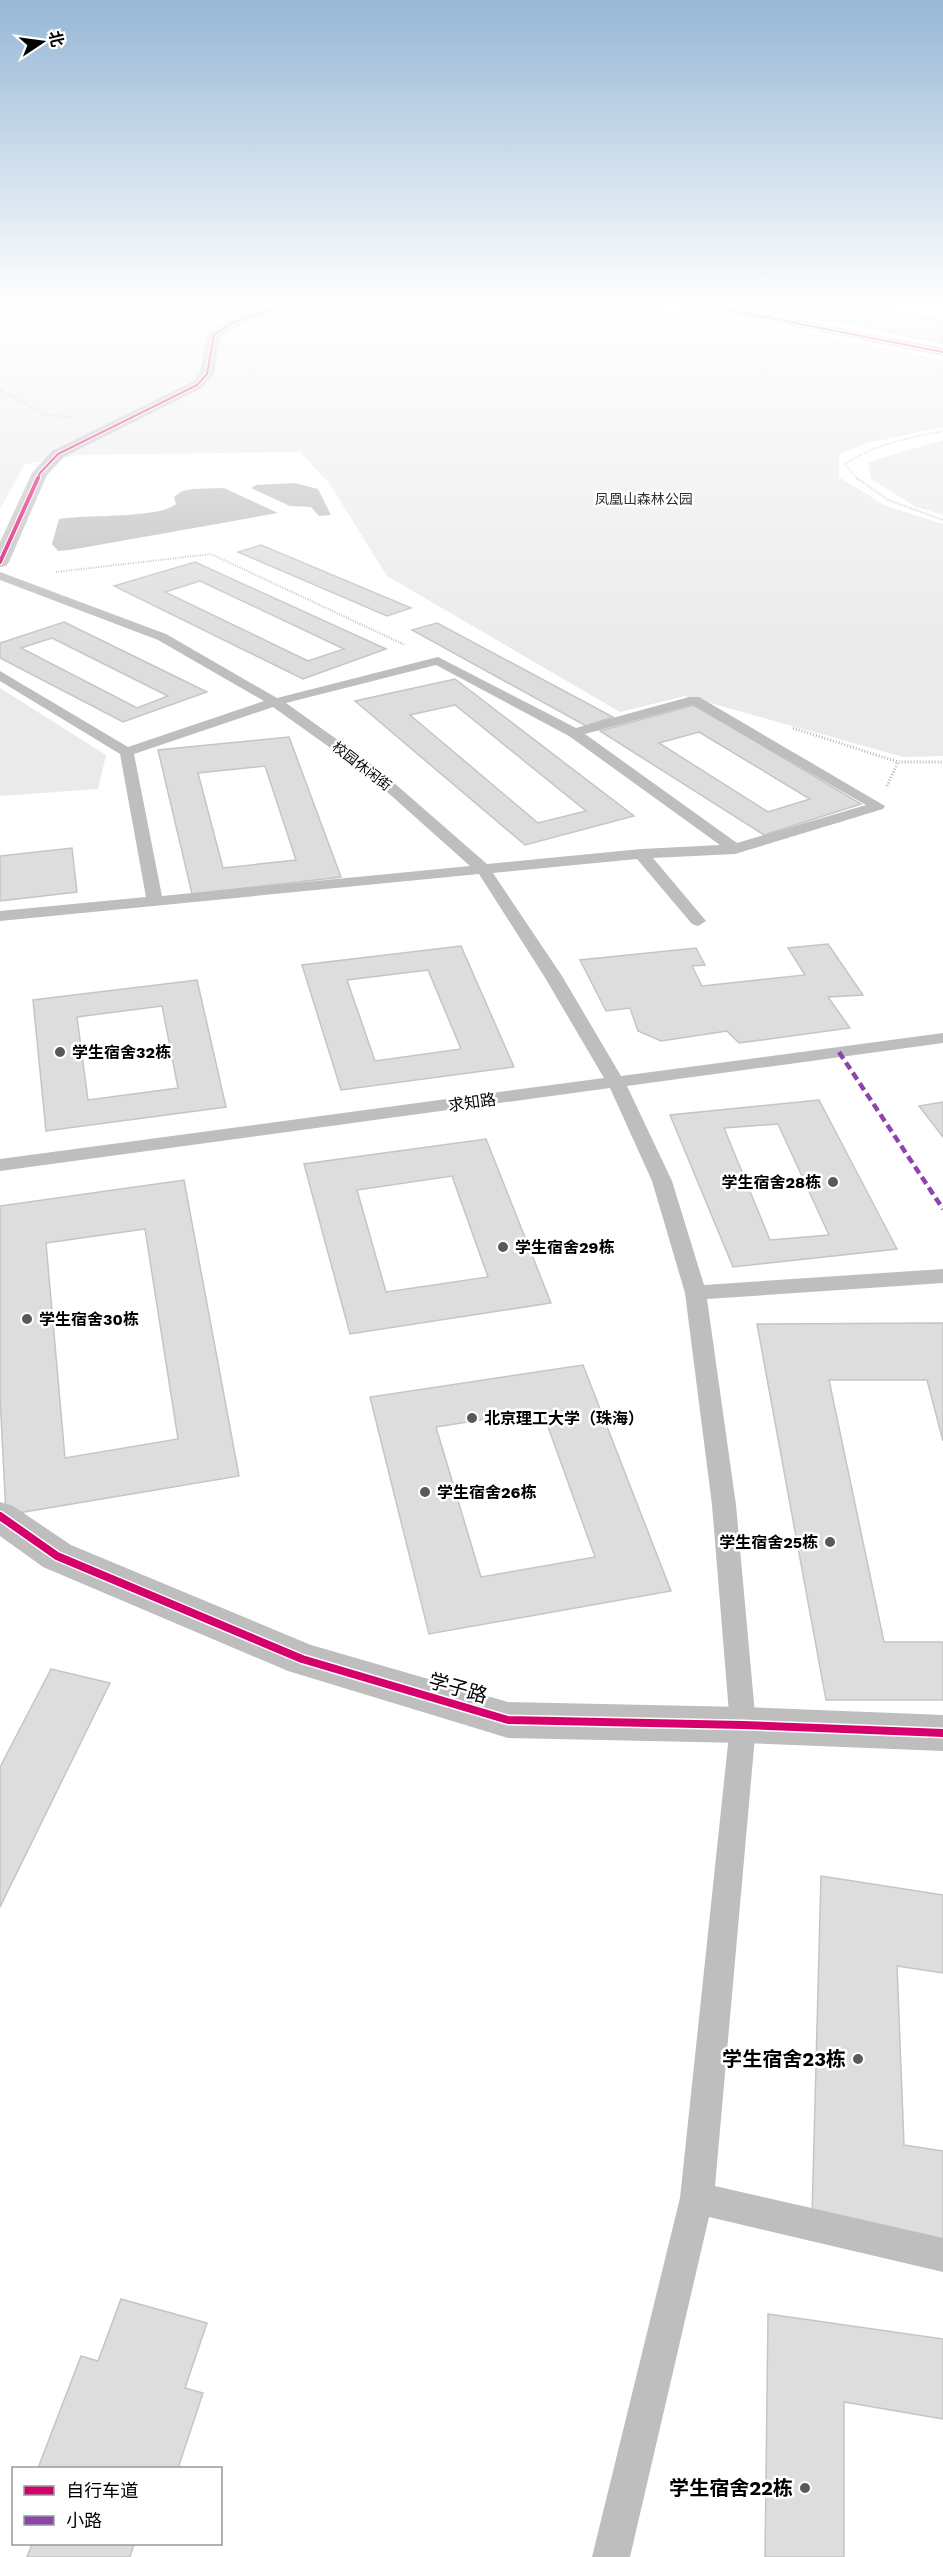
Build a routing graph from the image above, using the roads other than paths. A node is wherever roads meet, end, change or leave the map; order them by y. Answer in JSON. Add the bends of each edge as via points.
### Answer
{"nodes":[{"id":1,"x":130,"y":418,"type":"edge"},
{"id":2,"x":0,"y":562,"type":"edge"},
{"id":3,"x":0,"y":576,"type":"edge"},
{"id":4,"x":0,"y":675,"type":"edge"},
{"id":5,"x":275,"y":702,"type":"junction"},
{"id":6,"x":574,"y":733,"type":"junction"},
{"id":7,"x":127,"y":752,"type":"junction"},
{"id":8,"x":735,"y":849,"type":"junction"},
{"id":9,"x":641,"y":854,"type":"junction"},
{"id":10,"x":483,"y":869,"type":"junction"},
{"id":11,"x":155,"y":900,"type":"junction"},
{"id":12,"x":0,"y":916,"type":"edge"},
{"id":13,"x":698,"y":921,"type":"dead end"},
{"id":14,"x":943,"y":1038,"type":"edge"},
{"id":15,"x":616,"y":1082,"type":"junction"},
{"id":16,"x":0,"y":1165,"type":"edge"},
{"id":17,"x":943,"y":1276,"type":"edge"},
{"id":18,"x":696,"y":1293,"type":"junction"},
{"id":19,"x":0,"y":1516,"type":"edge"},
{"id":20,"x":743,"y":1725,"type":"junction"},
{"id":21,"x":943,"y":1733,"type":"edge"},
{"id":22,"x":697,"y":2199,"type":"junction"},
{"id":23,"x":943,"y":2255,"type":"edge"},
{"id":24,"x":612,"y":2557,"type":"edge"}],
"edges":[{"from":1,"to":2,"type":"street","via":[[58,454],[40,473]]},
{"from":3,"to":5,"type":"lane","name":"校园休闲街","via":[[162,637]]},
{"from":4,"to":7,"type":"lane"},
{"from":5,"to":6,"type":"lane","via":[[438,661]]},
{"from":5,"to":7,"type":"lane"},
{"from":5,"to":10,"type":"lane","name":"校园休闲街","via":[[372,771]]},
{"from":6,"to":8,"type":"lane"},
{"from":6,"to":8,"type":"lane","via":[[694,700],[878,806]]},
{"from":7,"to":11,"type":"lane"},
{"from":8,"to":9,"type":"lane"},
{"from":9,"to":10,"type":"lane"},
{"from":9,"to":13,"type":"lane"},
{"from":10,"to":11,"type":"lane"},
{"from":10,"to":15,"type":"lane","name":"校园休闲街"},
{"from":11,"to":12,"type":"lane"},
{"from":14,"to":15,"type":"lane","name":"求知路"},
{"from":15,"to":16,"type":"lane","name":"求知路"},
{"from":15,"to":18,"type":"lane","name":"校园休闲街","via":[[662,1181]]},
{"from":17,"to":18,"type":"lane"},
{"from":18,"to":20,"type":"lane","name":"校园休闲街","via":[[724,1505]]},
{"from":19,"to":20,"type":"street","name":"学子路","via":[[57,1556],[302,1659],[508,1720]]},
{"from":20,"to":21,"type":"street","name":"学子路"},
{"from":20,"to":22,"type":"lane","name":"校园休闲街"},
{"from":22,"to":23,"type":"lane"},
{"from":22,"to":24,"type":"lane","name":"校园休闲街"}]}
